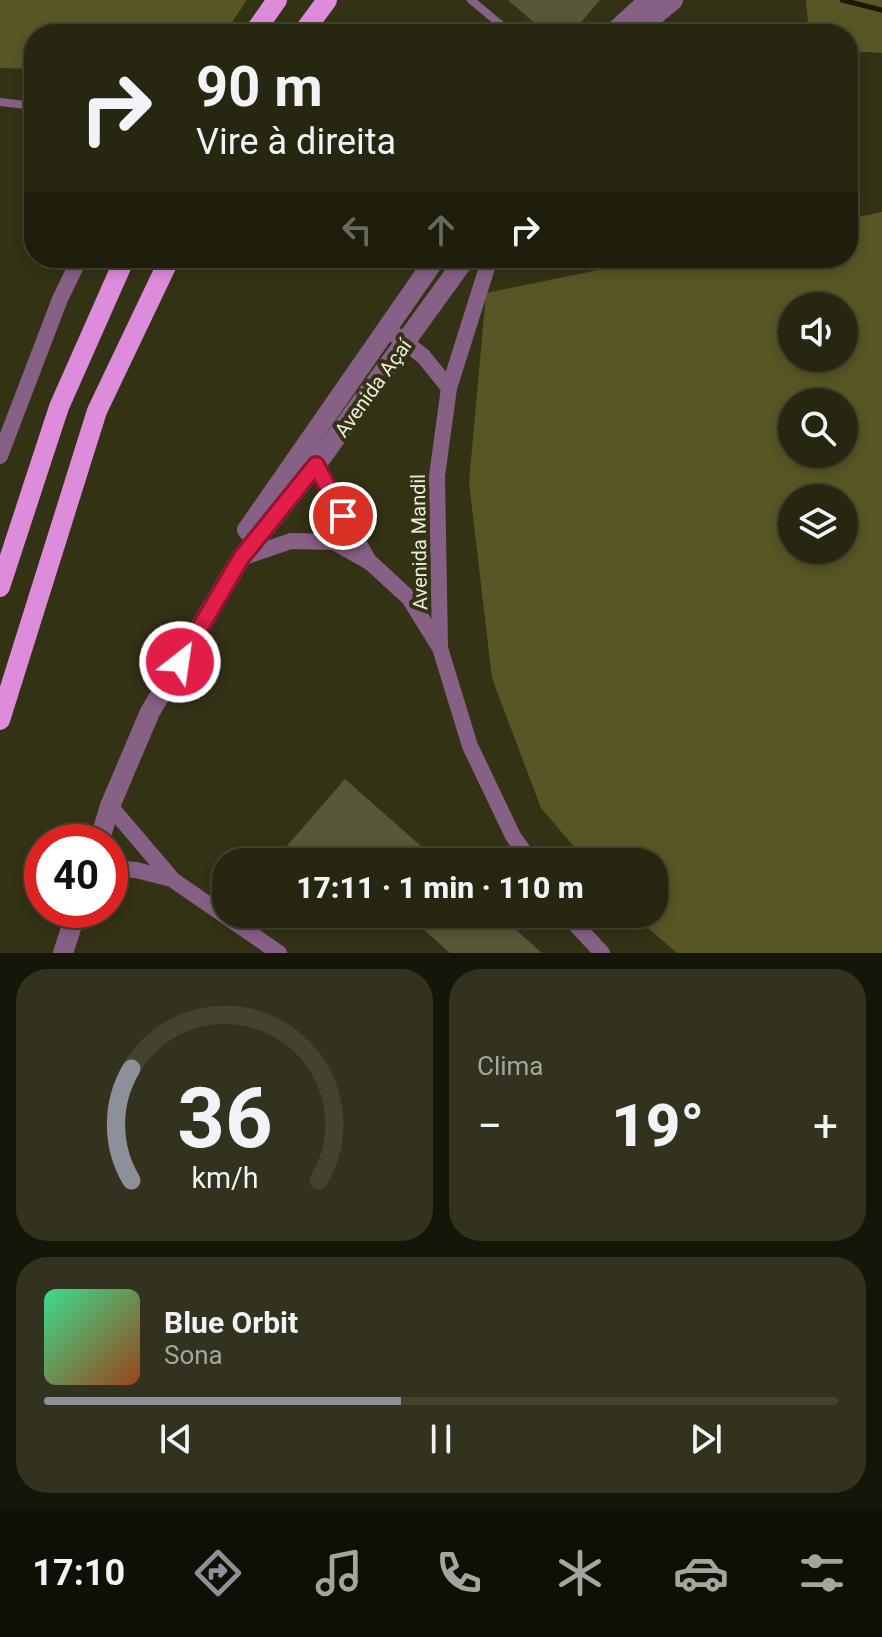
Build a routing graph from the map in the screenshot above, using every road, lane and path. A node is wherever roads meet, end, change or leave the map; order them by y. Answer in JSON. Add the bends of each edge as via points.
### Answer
{"nodes":[{"id":1,"x":277,"y":0,"type":"edge"},
{"id":2,"x":327,"y":0,"type":"edge"},
{"id":3,"x":471,"y":0,"type":"edge"},
{"id":4,"x":649,"y":0,"type":"edge"},
{"id":5,"x":673,"y":0,"type":"edge"},
{"id":6,"x":260,"y":24,"type":"edge"},
{"id":7,"x":309,"y":24,"type":"edge"},
{"id":8,"x":500,"y":24,"type":"edge"},
{"id":9,"x":623,"y":24,"type":"edge"},
{"id":10,"x":644,"y":24,"type":"edge"},
{"id":11,"x":0,"y":102,"type":"edge"},
{"id":12,"x":24,"y":105,"type":"edge"},
{"id":13,"x":75,"y":268,"type":"edge"},
{"id":14,"x":121,"y":268,"type":"edge"},
{"id":15,"x":165,"y":268,"type":"edge"},
{"id":16,"x":429,"y":268,"type":"edge"},
{"id":17,"x":459,"y":268,"type":"edge"},
{"id":18,"x":487,"y":268,"type":"edge"},
{"id":19,"x":386,"y":328,"type":"junction"},
{"id":20,"x":406,"y":343,"type":"junction"},
{"id":21,"x":449,"y":388,"type":"junction"},
{"id":22,"x":0,"y":456,"type":"edge"},
{"id":23,"x":310,"y":458,"type":"junction"},
{"id":24,"x":241,"y":558,"type":"junction"},
{"id":25,"x":371,"y":563,"type":"junction"},
{"id":26,"x":0,"y":587,"type":"edge"},
{"id":27,"x":440,"y":648,"type":"junction"},
{"id":28,"x":0,"y":720,"type":"edge"},
{"id":29,"x":110,"y":806,"type":"junction"},
{"id":30,"x":104,"y":824,"type":"edge"},
{"id":31,"x":521,"y":848,"type":"edge"},
{"id":32,"x":128,"y":869,"type":"edge"},
{"id":33,"x":173,"y":880,"type":"junction"},
{"id":34,"x":71,"y":928,"type":"edge"},
{"id":35,"x":579,"y":928,"type":"edge"},
{"id":36,"x":63,"y":953,"type":"edge"},
{"id":37,"x":279,"y":953,"type":"edge"},
{"id":38,"x":602,"y":953,"type":"edge"}],
"edges":[{"from":1,"to":6,"type":"main road"},
{"from":2,"to":7,"type":"main road"},
{"from":3,"to":8,"type":"lane"},
{"from":4,"to":9,"type":"street"},
{"from":5,"to":10,"type":"street"},
{"from":11,"to":12,"type":"lane"},
{"from":13,"to":22,"type":"street"},
{"from":14,"to":26,"type":"main road","via":[[59,407]]},
{"from":15,"to":28,"type":"main road","via":[[97,411]]},
{"from":16,"to":19,"type":"street","name":"Avenida Açaí"},
{"from":17,"to":20,"type":"street","name":"Avenida Açaí"},
{"from":18,"to":21,"type":"street","name":"Avenida Mandil"},
{"from":19,"to":20,"type":"street"},
{"from":19,"to":23,"type":"street","name":"Avenida Açaí"},
{"from":20,"to":21,"type":"street"},
{"from":20,"to":23,"type":"street","name":"Avenida Açaí"},
{"from":21,"to":27,"type":"street","name":"Avenida Mandil","via":[[437,476]]},
{"from":23,"to":24,"type":"street","name":"Avenida Açaí"},
{"from":23,"to":25,"type":"street"},
{"from":23,"to":29,"type":"street","name":"Avenida Açaí","via":[[230,555],[138,706],[115,763]]},
{"from":24,"to":25,"type":"street","name":"Avenida Mandil","via":[[291,541],[334,542]]},
{"from":24,"to":29,"type":"street","name":"Avenida Açaí","via":[[150,712]]},
{"from":25,"to":27,"type":"street","name":"Avenida Mandil","via":[[409,598]]},
{"from":27,"to":31,"type":"street","name":"Avenida Mandil","via":[[470,746]]},
{"from":29,"to":30,"type":"street","name":"Avenida Açaí"},
{"from":29,"to":33,"type":"street"},
{"from":32,"to":33,"type":"street"},
{"from":33,"to":37,"type":"street"},
{"from":34,"to":36,"type":"street"},
{"from":35,"to":38,"type":"street"}]}
